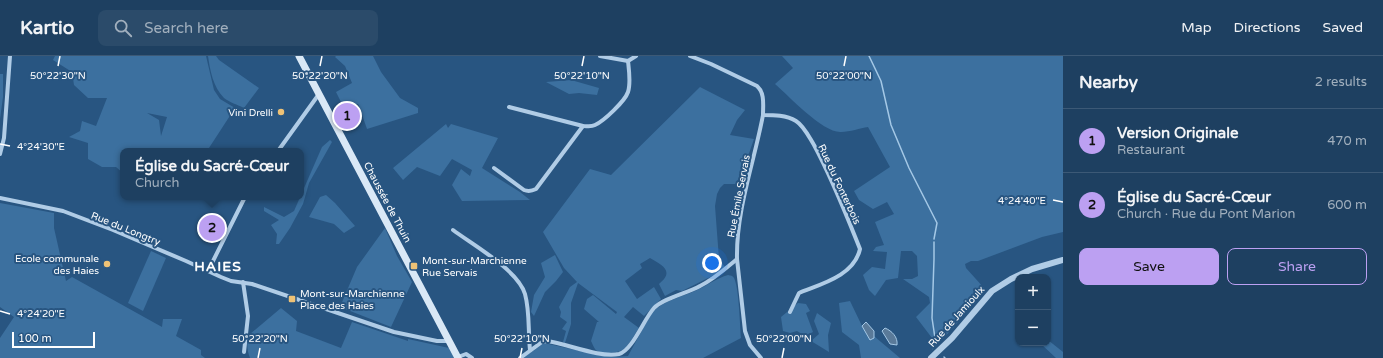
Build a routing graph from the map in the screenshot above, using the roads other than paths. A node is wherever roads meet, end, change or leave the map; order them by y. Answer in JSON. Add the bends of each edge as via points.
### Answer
{"nodes":[{"id":1,"x":10,"y":56,"type":"edge"},
{"id":2,"x":299,"y":56,"type":"edge"},
{"id":3,"x":600,"y":56,"type":"edge"},
{"id":4,"x":636,"y":56,"type":"edge"},
{"id":5,"x":690,"y":56,"type":"edge"},
{"id":6,"x":628,"y":61,"type":"junction"},
{"id":7,"x":319,"y":94,"type":"junction"},
{"id":8,"x":509,"y":107,"type":"dead end"},
{"id":9,"x":763,"y":115,"type":"junction"},
{"id":10,"x":583,"y":126,"type":"junction"},
{"id":11,"x":280,"y":148,"type":"edge"},
{"id":12,"x":0,"y":154,"type":"edge"},
{"id":13,"x":494,"y":168,"type":"dead end"},
{"id":14,"x":0,"y":198,"type":"edge"},
{"id":15,"x":244,"y":200,"type":"edge"},
{"id":16,"x":453,"y":230,"type":"dead end"},
{"id":17,"x":737,"y":259,"type":"junction"},
{"id":18,"x":1063,"y":260,"type":"edge"},
{"id":19,"x":208,"y":271,"type":"junction"},
{"id":20,"x":243,"y":282,"type":"junction"},
{"id":21,"x":790,"y":312,"type":"dead end"},
{"id":22,"x":449,"y":341,"type":"junction"},
{"id":23,"x":530,"y":350,"type":"junction"},
{"id":24,"x":244,"y":352,"type":"dead end"},
{"id":25,"x":458,"y":358,"type":"edge"},
{"id":26,"x":472,"y":358,"type":"edge"},
{"id":27,"x":520,"y":358,"type":"edge"},
{"id":28,"x":762,"y":358,"type":"edge"},
{"id":29,"x":931,"y":358,"type":"edge"}],
"edges":[{"from":1,"to":12,"type":"street","via":[[4,138]]},
{"from":2,"to":7,"type":"main road","name":"Chaussée de Thuin"},
{"from":3,"to":6,"type":"street"},
{"from":4,"to":6,"type":"street"},
{"from":5,"to":9,"type":"street","via":[[757,86],[762,95]]},
{"from":6,"to":10,"type":"street","via":[[629,91],[624,99],[601,122]]},
{"from":7,"to":11,"type":"street"},
{"from":7,"to":22,"type":"main road","name":"Chaussée de Thuin"},
{"from":8,"to":10,"type":"street"},
{"from":9,"to":17,"type":"street","name":"Rue Émile Servais","via":[[737,235]]},
{"from":9,"to":21,"type":"street","name":"Rue du Fonterbois","via":[[791,118],[804,129],[824,164],[860,249],[853,264],[842,275],[799,293]]},
{"from":10,"to":13,"type":"street","via":[[533,191],[524,190]]},
{"from":14,"to":19,"type":"street","name":"Rue du Longtry","via":[[63,211]]},
{"from":15,"to":19,"type":"street"},
{"from":16,"to":23,"type":"street","via":[[511,272],[519,282],[527,307]]},
{"from":17,"to":23,"type":"street","via":[[699,287],[658,304],[623,353],[598,353],[547,341]]},
{"from":17,"to":28,"type":"street","name":"Rue Émile Servais","via":[[744,331],[750,345]]},
{"from":18,"to":29,"type":"street","name":"Rue de Jamioulx","via":[[1032,269],[992,291],[952,338]]},
{"from":19,"to":20,"type":"street","name":"Rue du Longtry","via":[[231,281]]},
{"from":20,"to":22,"type":"street","name":"Rue du Longtry","via":[[394,332]]},
{"from":20,"to":24,"type":"street","via":[[248,316]]},
{"from":22,"to":25,"type":"main road","name":"Chaussée de Thuin"},
{"from":23,"to":27,"type":"street"},
{"from":25,"to":26,"type":"street","via":[[466,354]]}]}
